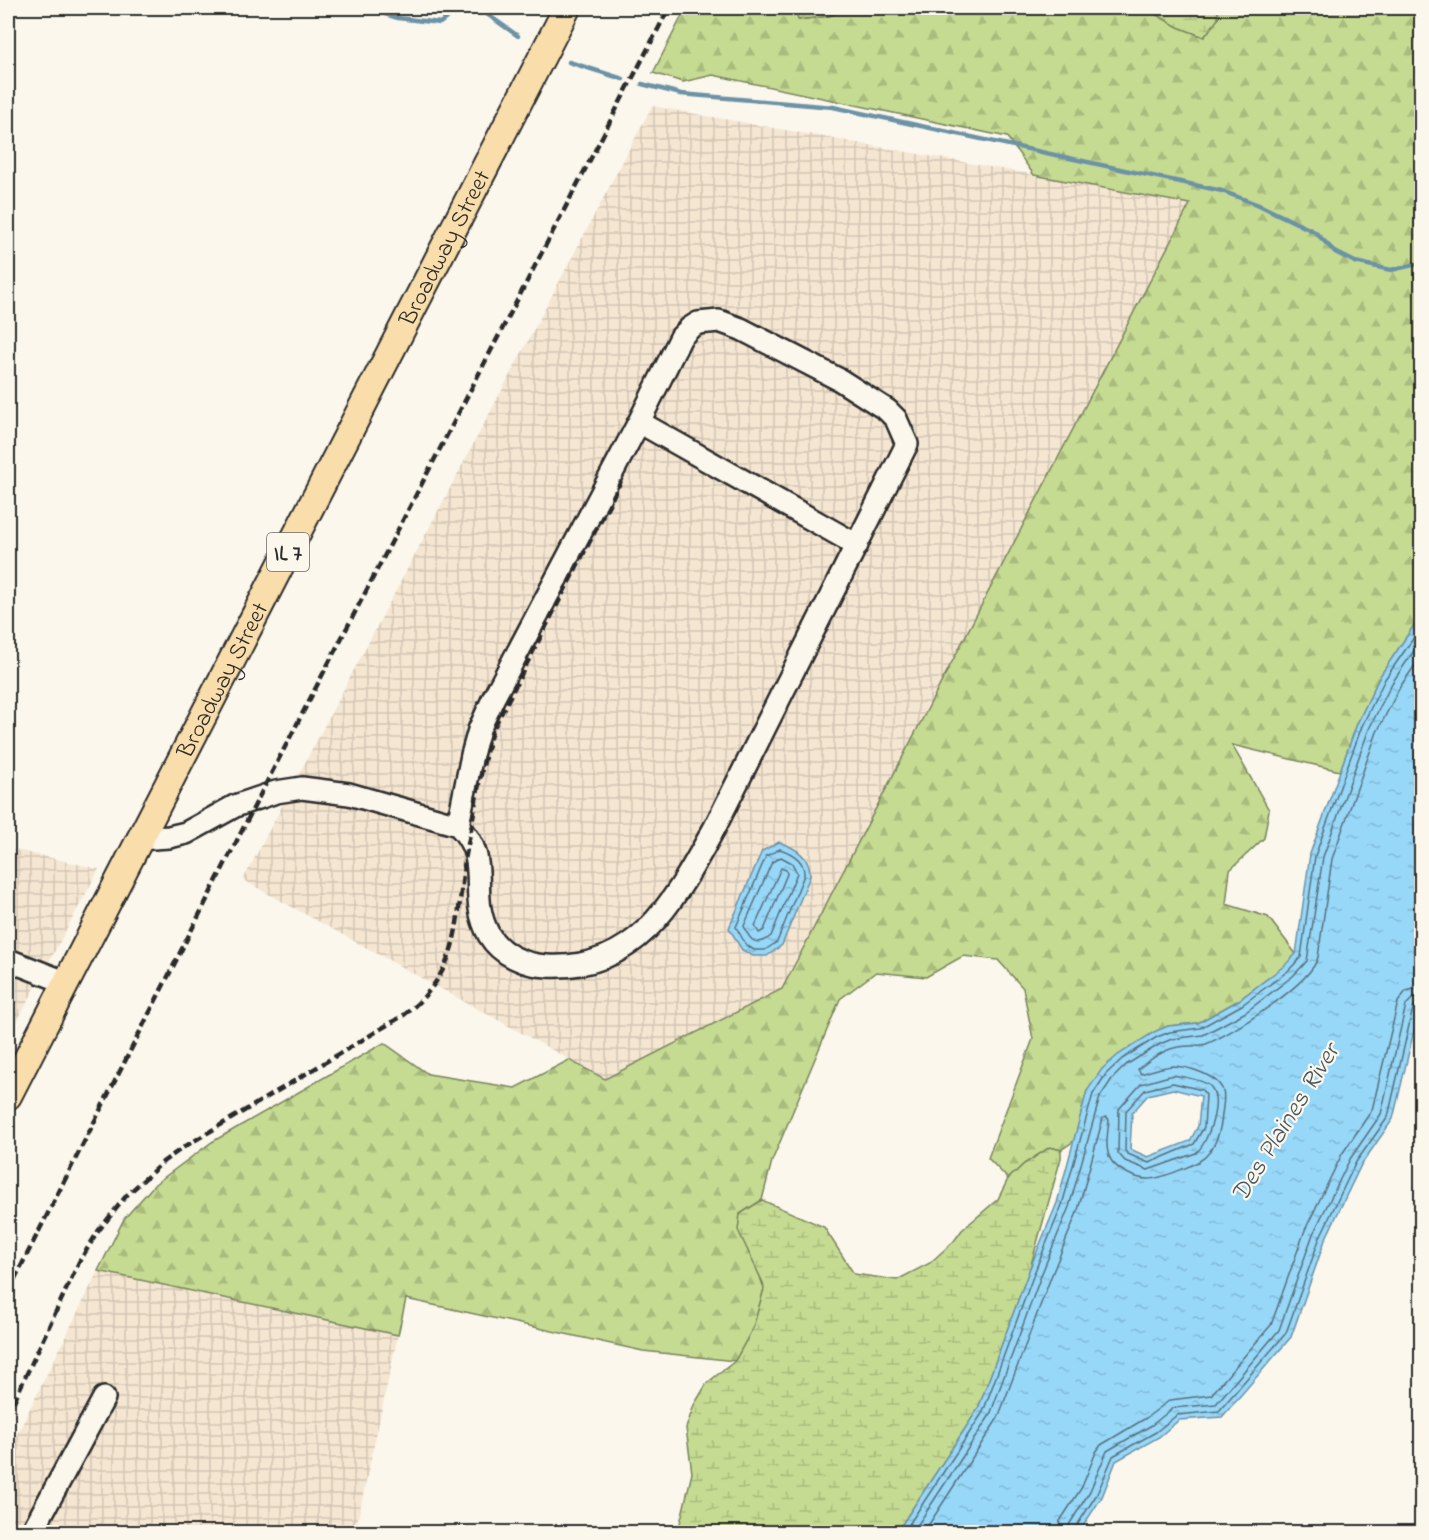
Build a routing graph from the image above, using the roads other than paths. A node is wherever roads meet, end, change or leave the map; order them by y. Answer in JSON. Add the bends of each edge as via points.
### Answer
{"nodes":[{"id":1,"x":567,"y":8,"type":"edge"},
{"id":2,"x":639,"y":422,"type":"junction"},
{"id":3,"x":857,"y":545,"type":"junction"},
{"id":4,"x":458,"y":825,"type":"junction"},
{"id":5,"x":138,"y":839,"type":"junction"},
{"id":6,"x":8,"y":960,"type":"edge"},
{"id":7,"x":65,"y":982,"type":"junction"},
{"id":8,"x":8,"y":1095,"type":"edge"},
{"id":9,"x":104,"y":1398,"type":"dead end"},
{"id":10,"x":32,"y":1533,"type":"edge"}],
"edges":[{"from":1,"to":5,"type":"main road","name":"Broadway Street","number":"IL 7"},
{"from":2,"to":3,"type":"lane"},
{"from":2,"to":3,"type":"lane","via":[[681,337],[698,323],[729,323],[840,380],[887,410],[896,419],[907,444]]},
{"from":2,"to":4,"type":"lane","via":[[479,730]]},
{"from":3,"to":4,"type":"lane","via":[[685,880],[665,911],[627,946],[603,958],[555,967],[533,966],[508,954],[491,938],[483,923],[477,854],[470,837]]},
{"from":4,"to":5,"type":"lane","via":[[349,794],[302,788],[235,806],[186,833]]},
{"from":5,"to":7,"type":"main road","name":"Broadway Street","number":"IL 7"},
{"from":6,"to":7,"type":"lane"},
{"from":7,"to":8,"type":"main road","name":"Broadway Street","number":"IL 7"},
{"from":9,"to":10,"type":"lane"}]}
